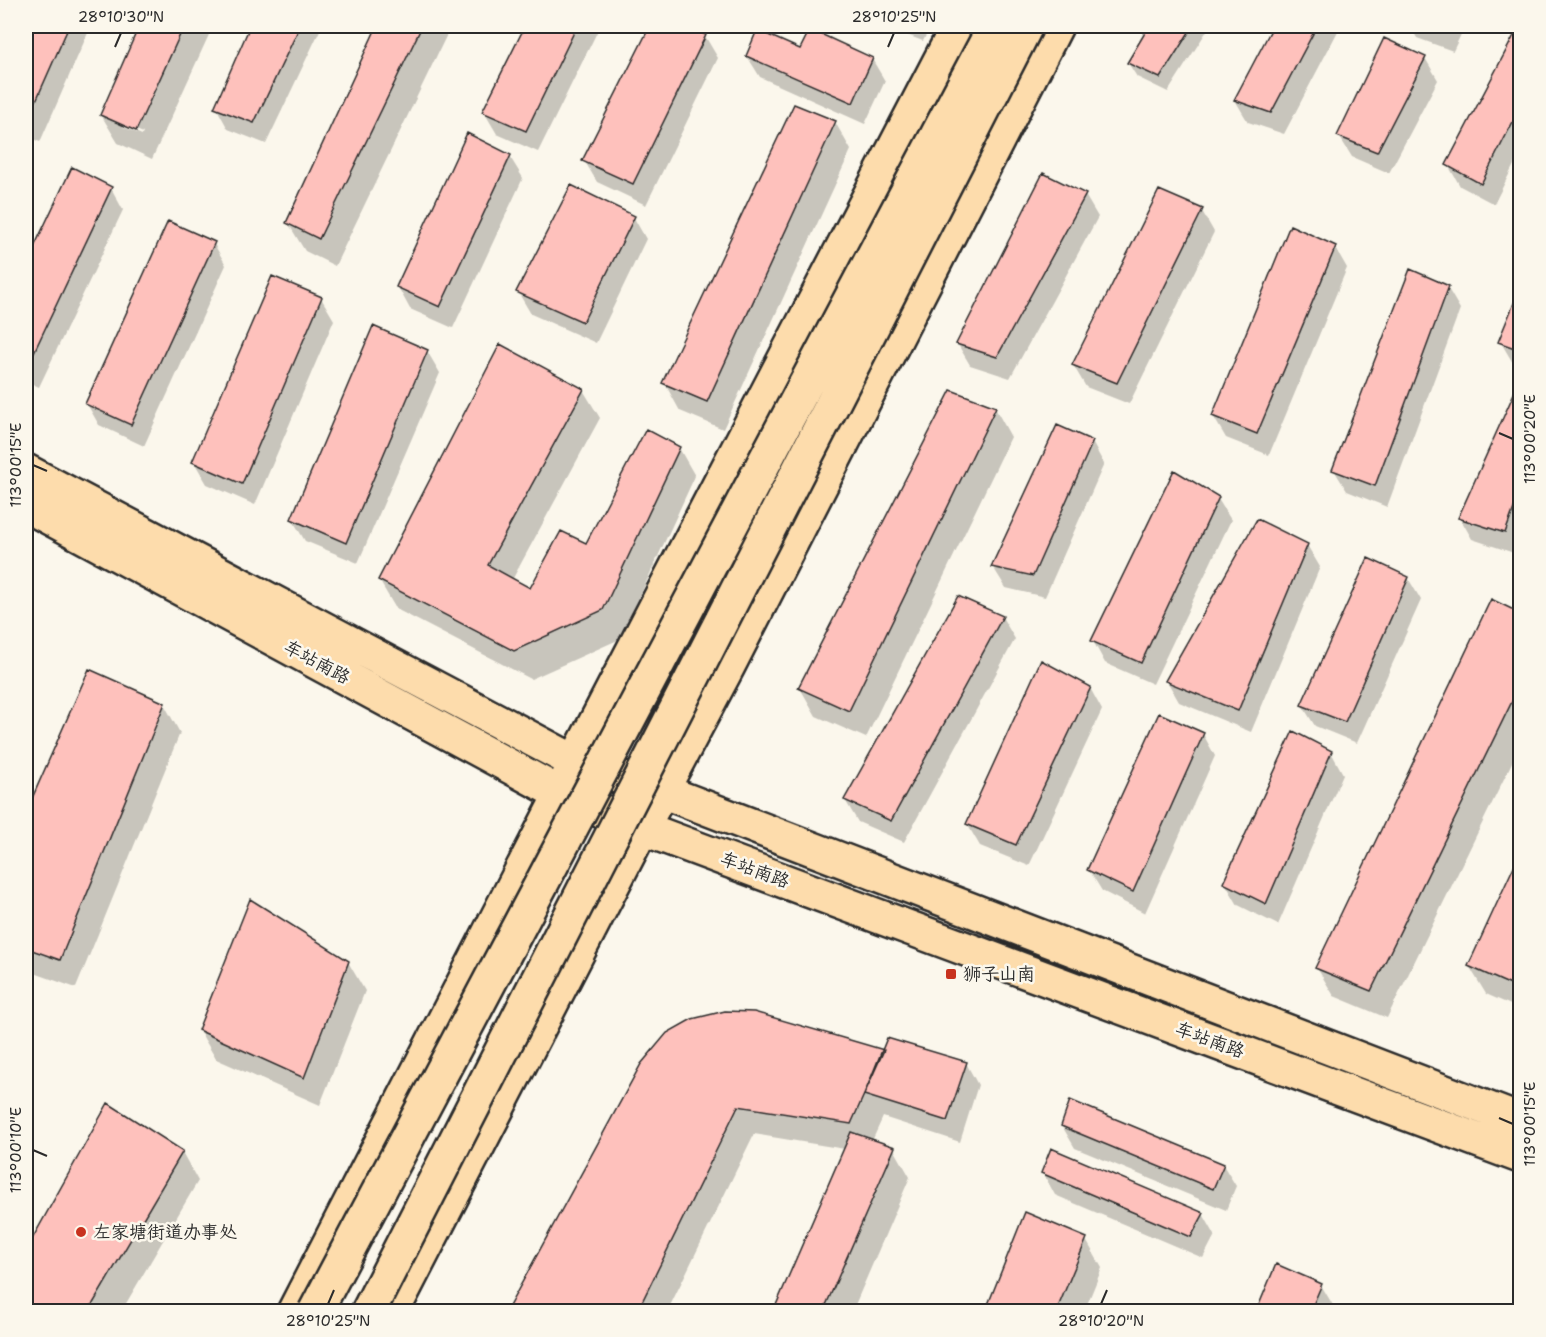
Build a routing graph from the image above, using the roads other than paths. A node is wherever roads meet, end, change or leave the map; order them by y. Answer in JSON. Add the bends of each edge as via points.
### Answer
{"nodes":[{"id":1,"x":958,"y":26,"type":"edge"},
{"id":2,"x":995,"y":26,"type":"edge"},
{"id":3,"x":1026,"y":26,"type":"edge"},
{"id":4,"x":1056,"y":26,"type":"edge"},
{"id":5,"x":26,"y":471,"type":"edge"},
{"id":6,"x":26,"y":505,"type":"edge"},
{"id":7,"x":574,"y":762,"type":"junction"},
{"id":8,"x":662,"y":791,"type":"junction"},
{"id":9,"x":561,"y":794,"type":"junction"},
{"id":10,"x":642,"y":828,"type":"junction"},
{"id":11,"x":1521,"y":1121,"type":"edge"},
{"id":12,"x":1521,"y":1156,"type":"edge"},
{"id":13,"x":294,"y":1311,"type":"edge"},
{"id":14,"x":315,"y":1311,"type":"edge"},
{"id":15,"x":368,"y":1311,"type":"edge"},
{"id":16,"x":392,"y":1311,"type":"edge"}],
"edges":[{"from":1,"to":7,"type":"main road"},
{"from":2,"to":14,"type":"main road","bridge":true},
{"from":3,"to":15,"type":"main road","bridge":true},
{"from":4,"to":8,"type":"main road"},
{"from":5,"to":7,"type":"main road","name":"车站南路"},
{"from":6,"to":9,"type":"main road","name":"车站南路"},
{"from":7,"to":8,"type":"main road","name":"车站南路"},
{"from":7,"to":9,"type":"main road"},
{"from":8,"to":10,"type":"main road"},
{"from":8,"to":11,"type":"main road","name":"车站南路"},
{"from":9,"to":10,"type":"main road","name":"车站南路"},
{"from":9,"to":13,"type":"main road"},
{"from":10,"to":12,"type":"main road","name":"车站南路"},
{"from":10,"to":16,"type":"main road"}]}
